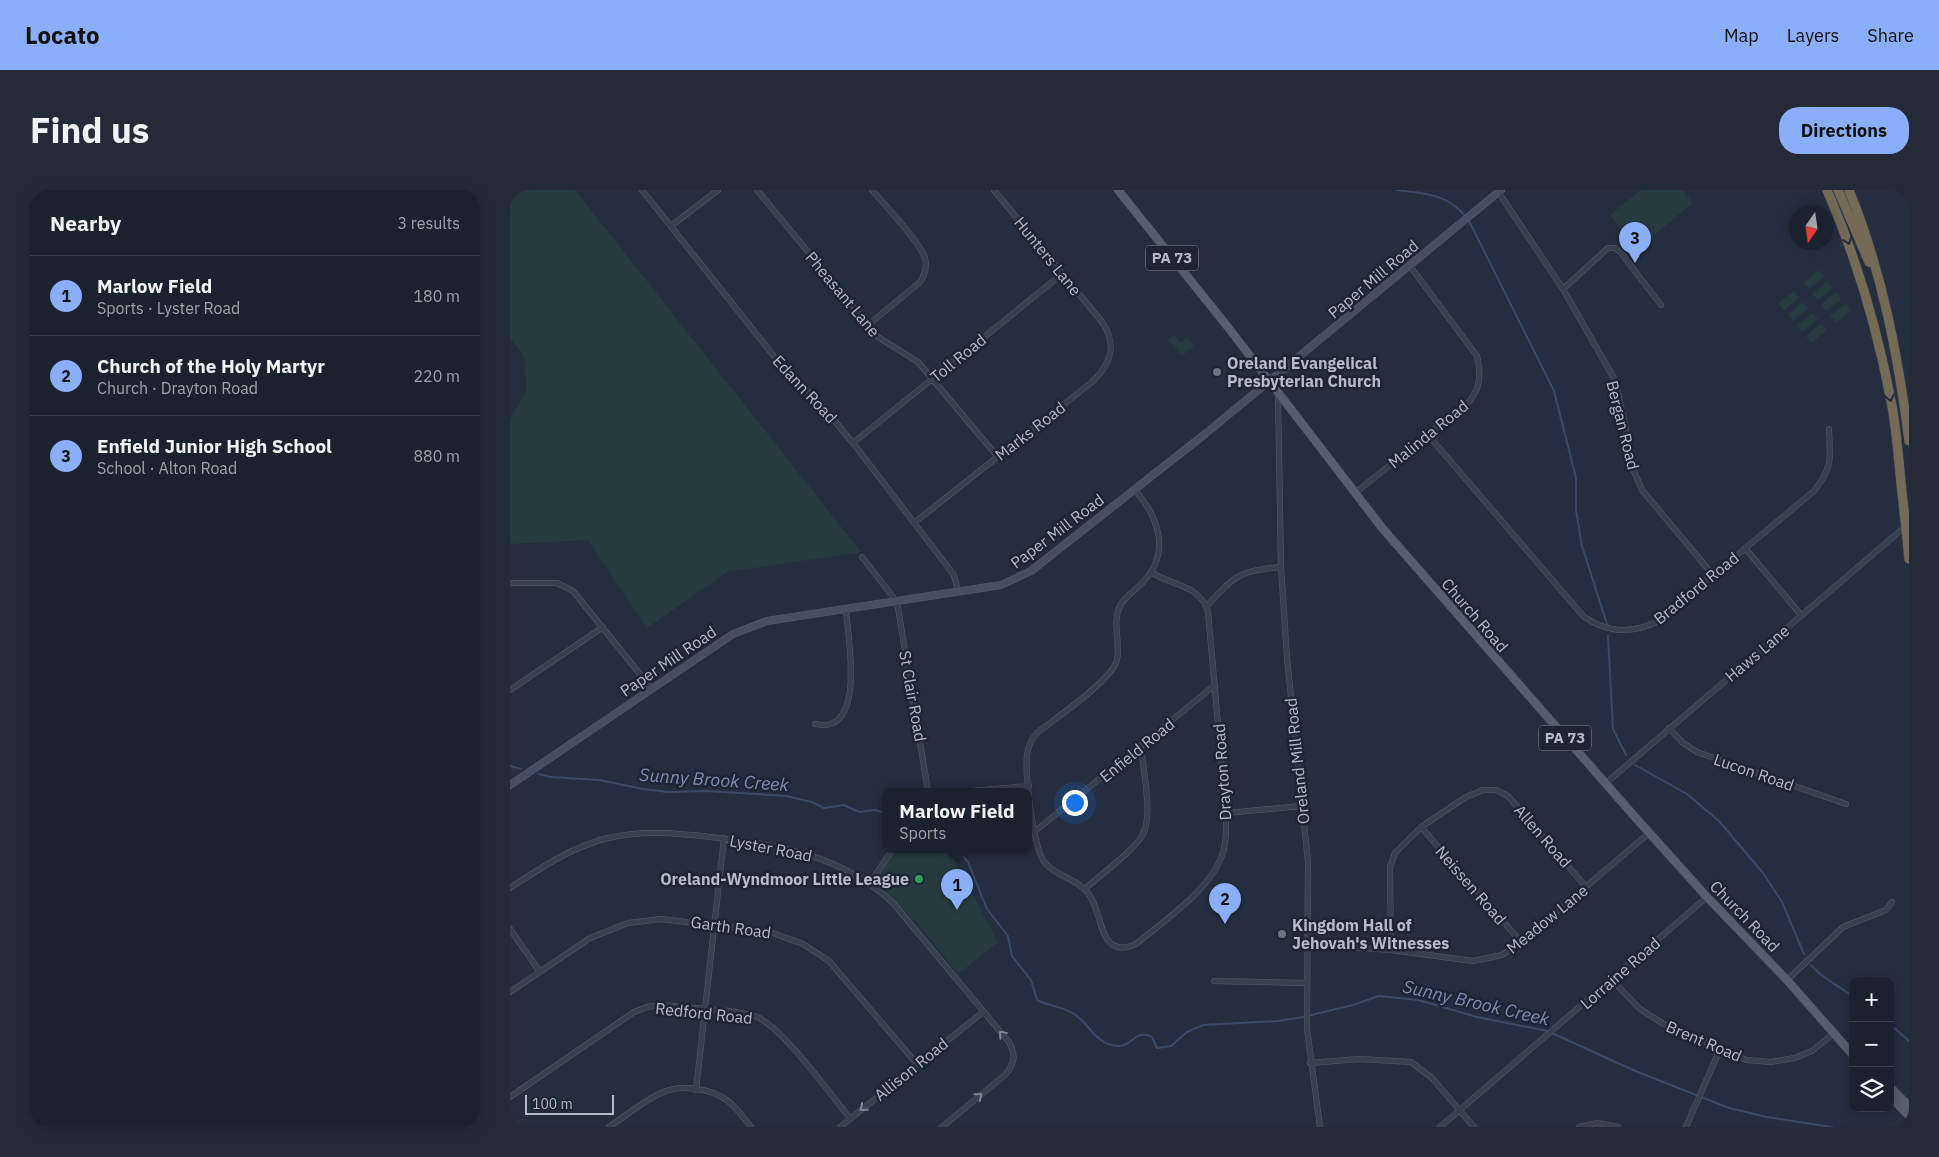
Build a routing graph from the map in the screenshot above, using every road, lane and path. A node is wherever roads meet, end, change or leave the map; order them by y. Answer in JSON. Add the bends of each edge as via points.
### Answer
{"nodes":[{"id":1,"x":642,"y":190,"type":"edge"},
{"id":2,"x":718,"y":190,"type":"edge"},
{"id":3,"x":757,"y":190,"type":"edge"},
{"id":4,"x":872,"y":190,"type":"edge"},
{"id":5,"x":994,"y":190,"type":"edge"},
{"id":6,"x":1838,"y":190,"type":"edge"},
{"id":7,"x":1849,"y":190,"type":"edge"},
{"id":8,"x":1122,"y":191,"type":"edge"},
{"id":9,"x":1498,"y":191,"type":"edge"},
{"id":10,"x":1827,"y":192,"type":"edge"},
{"id":11,"x":671,"y":226,"type":"junction"},
{"id":12,"x":1410,"y":266,"type":"junction"},
{"id":13,"x":1062,"y":274,"type":"junction"},
{"id":14,"x":1563,"y":289,"type":"junction"},
{"id":15,"x":1661,"y":305,"type":"dead end"},
{"id":16,"x":1102,"y":322,"type":"joint"},
{"id":17,"x":868,"y":325,"type":"junction"},
{"id":18,"x":933,"y":379,"type":"junction"},
{"id":19,"x":1269,"y":382,"type":"junction"},
{"id":20,"x":1902,"y":391,"type":"junction"},
{"id":21,"x":1278,"y":395,"type":"junction"},
{"id":22,"x":1828,"y":429,"type":"dead end"},
{"id":23,"x":1428,"y":435,"type":"junction"},
{"id":24,"x":1909,"y":441,"type":"edge"},
{"id":25,"x":853,"y":443,"type":"junction"},
{"id":26,"x":997,"y":456,"type":"junction"},
{"id":27,"x":1135,"y":490,"type":"junction"},
{"id":28,"x":1354,"y":493,"type":"junction"},
{"id":29,"x":914,"y":523,"type":"junction"},
{"id":30,"x":1909,"y":523,"type":"edge"},
{"id":31,"x":1745,"y":548,"type":"junction"},
{"id":32,"x":862,"y":557,"type":"dead end"},
{"id":33,"x":1909,"y":559,"type":"edge"},
{"id":34,"x":1281,"y":567,"type":"junction"},
{"id":35,"x":1151,"y":572,"type":"junction"},
{"id":36,"x":1713,"y":575,"type":"junction"},
{"id":37,"x":510,"y":583,"type":"edge"},
{"id":38,"x":958,"y":592,"type":"junction"},
{"id":39,"x":897,"y":602,"type":"junction"},
{"id":40,"x":1206,"y":606,"type":"junction"},
{"id":41,"x":846,"y":610,"type":"junction"},
{"id":42,"x":1801,"y":615,"type":"junction"},
{"id":43,"x":603,"y":627,"type":"junction"},
{"id":44,"x":1215,"y":685,"type":"junction"},
{"id":45,"x":652,"y":689,"type":"junction"},
{"id":46,"x":510,"y":690,"type":"edge"},
{"id":47,"x":815,"y":724,"type":"dead end"},
{"id":48,"x":1669,"y":728,"type":"junction"},
{"id":49,"x":1141,"y":746,"type":"junction"},
{"id":50,"x":510,"y":784,"type":"edge"},
{"id":51,"x":1605,"y":784,"type":"junction"},
{"id":52,"x":1029,"y":786,"type":"joint"},
{"id":53,"x":928,"y":788,"type":"edge"},
{"id":54,"x":1006,"y":788,"type":"edge"},
{"id":55,"x":1846,"y":804,"type":"dead end"},
{"id":56,"x":1301,"y":806,"type":"junction"},
{"id":57,"x":1226,"y":813,"type":"junction"},
{"id":58,"x":1032,"y":814,"type":"edge"},
{"id":59,"x":1422,"y":827,"type":"junction"},
{"id":60,"x":1034,"y":832,"type":"junction"},
{"id":61,"x":1649,"y":833,"type":"junction"},
{"id":62,"x":724,"y":838,"type":"junction"},
{"id":63,"x":890,"y":853,"type":"edge"},
{"id":64,"x":870,"y":883,"type":"junction"},
{"id":65,"x":1586,"y":887,"type":"junction"},
{"id":66,"x":510,"y":888,"type":"edge"},
{"id":67,"x":1085,"y":889,"type":"junction"},
{"id":68,"x":1707,"y":897,"type":"junction"},
{"id":69,"x":1892,"y":902,"type":"dead end"},
{"id":70,"x":715,"y":924,"type":"junction"},
{"id":71,"x":510,"y":928,"type":"edge"},
{"id":72,"x":1521,"y":942,"type":"junction"},
{"id":73,"x":1307,"y":944,"type":"junction"},
{"id":74,"x":1391,"y":950,"type":"junction"},
{"id":75,"x":540,"y":972,"type":"junction"},
{"id":76,"x":1612,"y":980,"type":"junction"},
{"id":77,"x":1787,"y":980,"type":"junction"},
{"id":78,"x":1214,"y":981,"type":"dead end"},
{"id":79,"x":1307,"y":982,"type":"junction"},
{"id":80,"x":510,"y":992,"type":"edge"},
{"id":81,"x":706,"y":1010,"type":"junction"},
{"id":82,"x":983,"y":1012,"type":"junction"},
{"id":83,"x":1836,"y":1035,"type":"junction"},
{"id":84,"x":1849,"y":1046,"type":"edge"},
{"id":85,"x":1720,"y":1049,"type":"junction"},
{"id":86,"x":1849,"y":1050,"type":"edge"},
{"id":87,"x":1310,"y":1063,"type":"junction"},
{"id":88,"x":917,"y":1064,"type":"junction"},
{"id":89,"x":696,"y":1090,"type":"junction"},
{"id":90,"x":1894,"y":1091,"type":"edge"},
{"id":91,"x":510,"y":1097,"type":"edge"},
{"id":92,"x":1894,"y":1100,"type":"edge"},
{"id":93,"x":1909,"y":1106,"type":"edge"},
{"id":94,"x":1460,"y":1110,"type":"junction"},
{"id":95,"x":1909,"y":1116,"type":"edge"},
{"id":96,"x":850,"y":1118,"type":"junction"},
{"id":97,"x":609,"y":1127,"type":"edge"},
{"id":98,"x":751,"y":1127,"type":"edge"},
{"id":99,"x":840,"y":1127,"type":"edge"},
{"id":100,"x":942,"y":1127,"type":"edge"},
{"id":101,"x":1320,"y":1127,"type":"edge"},
{"id":102,"x":1440,"y":1127,"type":"edge"},
{"id":103,"x":1474,"y":1127,"type":"edge"},
{"id":104,"x":1579,"y":1127,"type":"edge"},
{"id":105,"x":1618,"y":1127,"type":"edge"},
{"id":106,"x":1686,"y":1127,"type":"edge"}],
"edges":[{"from":1,"to":11,"type":"street","name":"Edann Road"},
{"from":2,"to":11,"type":"street"},
{"from":3,"to":17,"type":"street","name":"Pheasant Lane"},
{"from":4,"to":17,"type":"street","via":[[922,251],[925,269],[919,283]]},
{"from":5,"to":13,"type":"street","name":"Hunters Lane"},
{"from":6,"to":20,"type":"highway","via":[[1870,265]]},
{"from":7,"to":20,"type":"highway","via":[[1890,320]]},
{"from":8,"to":19,"type":"main road","name":"Church Road","number":"PA 73"},
{"from":9,"to":12,"type":"street","name":"Paper Mill Road"},
{"from":9,"to":14,"type":"street","name":"Bergan Road"},
{"from":10,"to":33,"type":"highway","one_way":true,"bridge":true,"via":[[1857,265],[1874,322],[1892,407]]},
{"from":11,"to":25,"type":"street","name":"Edann Road","via":[[777,360],[818,401]]},
{"from":12,"to":19,"type":"street","name":"Paper Mill Road"},
{"from":12,"to":23,"type":"street","name":"Malinda Road","via":[[1477,356],[1480,372],[1476,393],[1470,402]]},
{"from":13,"to":16,"type":"street","name":"Hunters Lane"},
{"from":13,"to":18,"type":"street","name":"Toll Road"},
{"from":14,"to":15,"type":"street","via":[[1608,248],[1615,248]]},
{"from":14,"to":36,"type":"street","name":"Bergan Road","via":[[1615,380],[1631,464],[1642,490]]},
{"from":16,"to":26,"type":"street","name":"Marks Road","via":[[1108,331],[1112,355],[1105,370]]},
{"from":17,"to":18,"type":"street","name":"Pheasant Lane","via":[[886,344],[918,362]]},
{"from":18,"to":25,"type":"street","name":"Toll Road"},
{"from":18,"to":26,"type":"street","name":"Pheasant Lane"},
{"from":19,"to":21,"type":"main road","name":"Church Road","number":"PA 73"},
{"from":19,"to":27,"type":"street","name":"Paper Mill Road"},
{"from":20,"to":24,"type":"highway"},
{"from":21,"to":28,"type":"main road","name":"Church Road","number":"PA 73"},
{"from":21,"to":34,"type":"street","name":"Oreland Mill Road"},
{"from":22,"to":31,"type":"street","name":"Bradford Road","via":[[1830,461],[1826,474],[1814,491]]},
{"from":23,"to":28,"type":"street","name":"Malinda Road"},
{"from":23,"to":36,"type":"street","name":"Bradford Road","via":[[1584,616],[1597,625],[1621,632],[1645,628],[1657,622]]},
{"from":25,"to":29,"type":"street","name":"Edann Road"},
{"from":26,"to":29,"type":"street","name":"Marks Road"},
{"from":27,"to":35,"type":"street","via":[[1152,512],[1158,532],[1158,553]]},
{"from":27,"to":38,"type":"street","name":"Paper Mill Road","via":[[1024,575],[1008,583]]},
{"from":28,"to":51,"type":"main road","name":"Church Road","number":"PA 73"},
{"from":29,"to":38,"type":"street","name":"Edann Road","via":[[954,575]]},
{"from":30,"to":42,"type":"street","name":"Haws Lane"},
{"from":31,"to":36,"type":"street","name":"Bradford Road"},
{"from":31,"to":42,"type":"street"},
{"from":32,"to":39,"type":"street"},
{"from":34,"to":40,"type":"street","via":[[1241,574],[1226,584]]},
{"from":34,"to":56,"type":"street","name":"Oreland Mill Road"},
{"from":35,"to":40,"type":"street","via":[[1187,587],[1200,596]]},
{"from":35,"to":52,"type":"street","via":[[1121,605],[1115,624],[1117,655],[1112,671],[1033,739],[1027,755]]},
{"from":37,"to":43,"type":"street","via":[[557,583],[576,593]]},
{"from":38,"to":39,"type":"street","name":"Paper Mill Road"},
{"from":39,"to":41,"type":"street","name":"Paper Mill Road"},
{"from":39,"to":53,"type":"street","name":"St Clair Road"},
{"from":40,"to":44,"type":"street","name":"Drayton Road"},
{"from":41,"to":45,"type":"street","name":"Paper Mill Road","via":[[766,622],[733,634]]},
{"from":41,"to":47,"type":"street","via":[[850,699],[835,721]]},
{"from":42,"to":48,"type":"street","name":"Haws Lane"},
{"from":43,"to":45,"type":"street"},
{"from":43,"to":46,"type":"street"},
{"from":44,"to":49,"type":"street","name":"Enfield Road"},
{"from":44,"to":57,"type":"street","name":"Drayton Road"},
{"from":45,"to":50,"type":"street","name":"Paper Mill Road"},
{"from":48,"to":51,"type":"street","name":"Haws Lane"},
{"from":48,"to":55,"type":"street","name":"Lucon Road","via":[[1697,752]]},
{"from":49,"to":60,"type":"street","name":"Enfield Road"},
{"from":49,"to":67,"type":"street","via":[[1147,817],[1144,832]]},
{"from":51,"to":61,"type":"main road","name":"Church Road","number":"PA 73"},
{"from":52,"to":54,"type":"street"},
{"from":56,"to":57,"type":"street"},
{"from":56,"to":73,"type":"street","name":"Oreland Mill Road","via":[[1308,862]]},
{"from":57,"to":67,"type":"street","name":"Drayton Road","via":[[1223,853],[1207,881],[1136,944],[1122,948],[1104,937],[1095,904]]},
{"from":58,"to":60,"type":"street"},
{"from":59,"to":65,"type":"street","name":"Allen Road","via":[[1466,797],[1483,790],[1496,790],[1508,796]]},
{"from":59,"to":72,"type":"street","name":"Neissen Road"},
{"from":59,"to":74,"type":"street","via":[[1395,853],[1390,867]]},
{"from":60,"to":67,"type":"street","via":[[1038,852],[1046,864]]},
{"from":61,"to":65,"type":"street","name":"Meadow Lane"},
{"from":61,"to":68,"type":"main road","name":"Church Road","number":"PA 73"},
{"from":62,"to":64,"type":"street","name":"Lyster Road","via":[[800,851],[840,866]]},
{"from":62,"to":66,"type":"street","name":"Lyster Road","via":[[658,832],[607,838],[560,856]]},
{"from":62,"to":70,"type":"street"},
{"from":63,"to":64,"type":"street"},
{"from":64,"to":82,"type":"street","name":"Lyster Road","via":[[893,902]]},
{"from":65,"to":72,"type":"street","name":"Meadow Lane"},
{"from":68,"to":76,"type":"street","name":"Lorraine Road"},
{"from":68,"to":77,"type":"main road","name":"Church Road","number":"PA 73"},
{"from":69,"to":77,"type":"street","via":[[1886,910],[1843,927]]},
{"from":70,"to":75,"type":"street","name":"Garth Road","via":[[661,919],[628,923],[590,938]]},
{"from":70,"to":81,"type":"street"},
{"from":70,"to":88,"type":"street","name":"Garth Road","via":[[770,932],[813,950],[837,969]]},
{"from":71,"to":75,"type":"street"},
{"from":72,"to":74,"type":"street","name":"Meadow Lane","via":[[1502,956],[1473,961]]},
{"from":73,"to":74,"type":"street","name":"Meadow Lane"},
{"from":73,"to":79,"type":"street","name":"Oreland Mill Road"},
{"from":75,"to":80,"type":"street","name":"Garth Road"},
{"from":76,"to":85,"type":"street","name":"Brent Road","via":[[1651,1017]]},
{"from":76,"to":94,"type":"street","name":"Lorraine Road"},
{"from":77,"to":83,"type":"main road","name":"Church Road","number":"PA 73"},
{"from":78,"to":79,"type":"street"},
{"from":79,"to":87,"type":"street","name":"Oreland Mill Road"},
{"from":81,"to":89,"type":"street"},
{"from":81,"to":91,"type":"street","name":"Redford Road","via":[[661,1005],[641,1009]]},
{"from":81,"to":96,"type":"street","name":"Redford Road","via":[[748,1014],[767,1023],[784,1038]]},
{"from":82,"to":88,"type":"street","name":"Allison Road"},
{"from":100,"to":82,"type":"street","name":"Lyster Road","one_way":true,"via":[[1006,1074],[1015,1058],[1009,1042]]},
{"from":83,"to":84,"type":"main road","name":"Church Road","number":"PA 73"},
{"from":83,"to":85,"type":"street","name":"Brent Road","via":[[1812,1051],[1782,1061],[1752,1061]]},
{"from":83,"to":86,"type":"main road","name":"Church Road","number":"PA 73"},
{"from":85,"to":106,"type":"street"},
{"from":87,"to":94,"type":"street","via":[[1359,1059],[1411,1062],[1432,1078]]},
{"from":87,"to":101,"type":"street","name":"Oreland Mill Road"},
{"from":88,"to":96,"type":"street","name":"Allison Road","one_way":true},
{"from":89,"to":97,"type":"street","via":[[662,1092]]},
{"from":89,"to":98,"type":"street","via":[[723,1097]]},
{"from":90,"to":93,"type":"main road"},
{"from":92,"to":95,"type":"main road"},
{"from":94,"to":102,"type":"street","name":"Lorraine Road"},
{"from":94,"to":103,"type":"street"},
{"from":96,"to":99,"type":"street","name":"Allison Road"},
{"from":104,"to":105,"type":"street","via":[[1597,1124]]}]}
